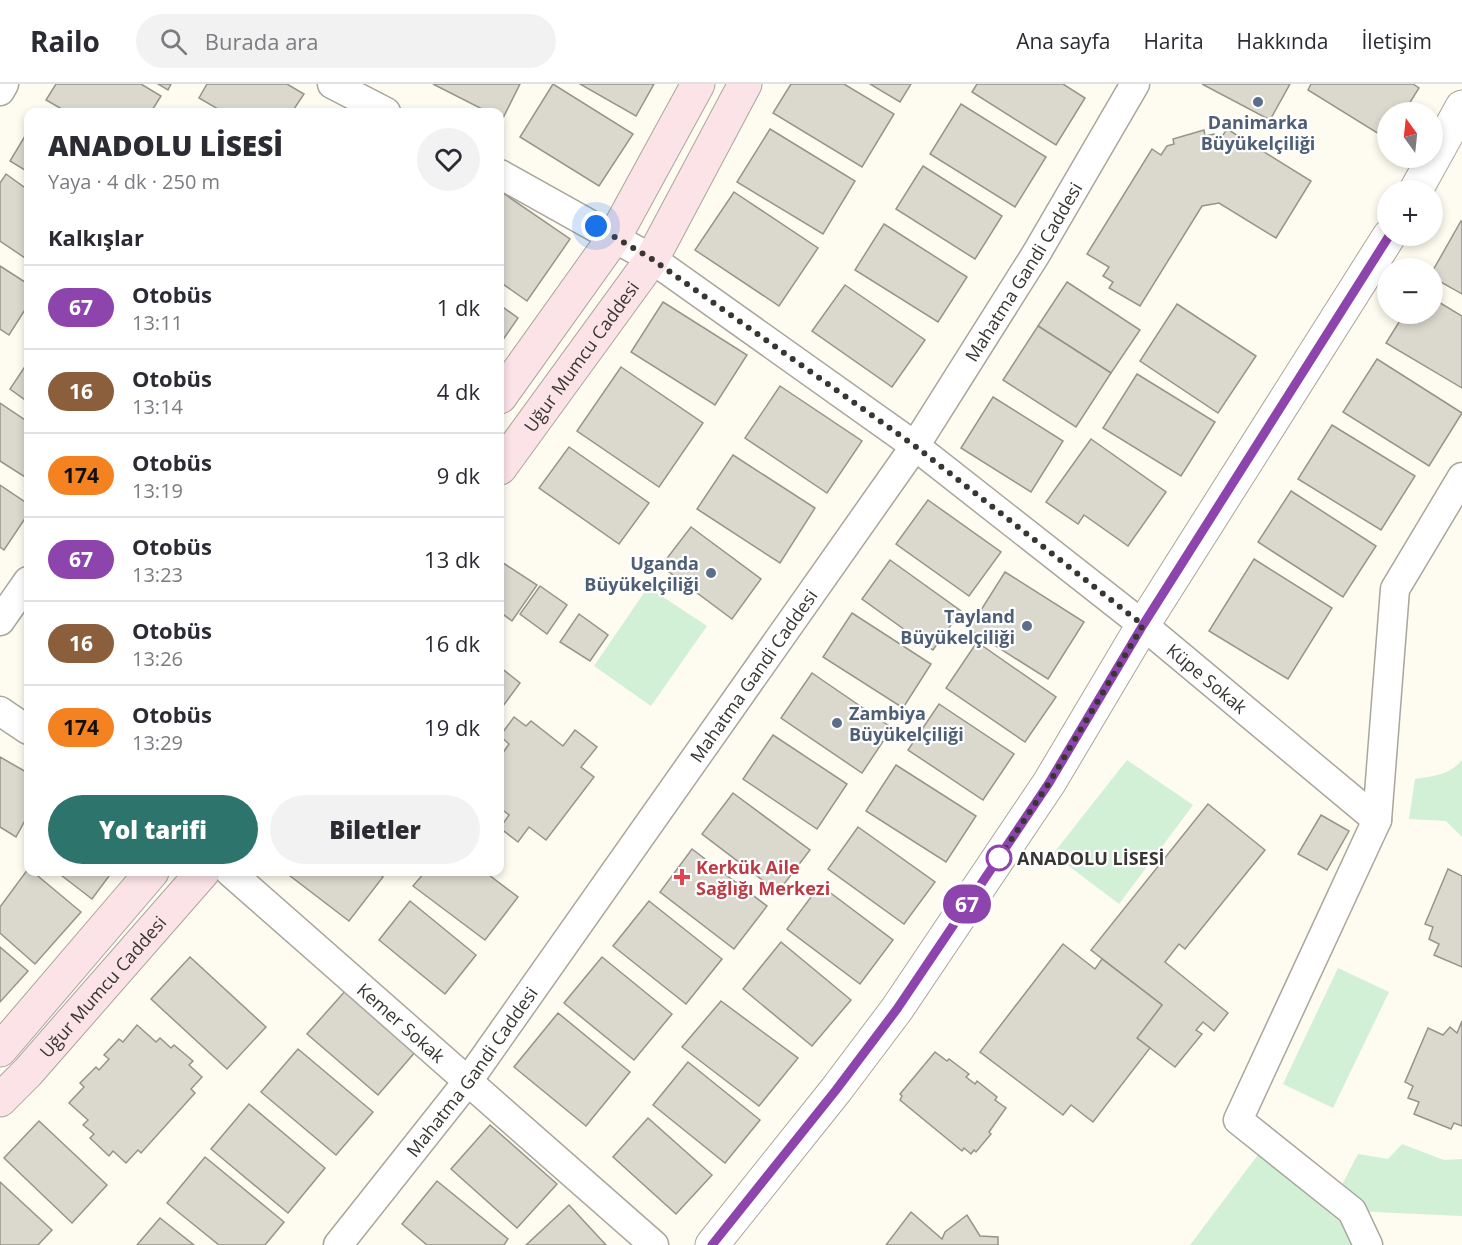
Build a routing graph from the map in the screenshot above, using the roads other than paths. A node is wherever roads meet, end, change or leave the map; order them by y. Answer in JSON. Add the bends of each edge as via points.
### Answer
{"nodes":[{"id":1,"x":4,"y":84,"type":"edge"},
{"id":2,"x":699,"y":84,"type":"edge"},
{"id":3,"x":745,"y":84,"type":"edge"},
{"id":4,"x":1135,"y":84,"type":"edge"},
{"id":5,"x":0,"y":91,"type":"edge"},
{"id":6,"x":338,"y":93,"type":"edge"},
{"id":7,"x":1462,"y":107,"type":"edge"},
{"id":8,"x":376,"y":108,"type":"edge"},
{"id":9,"x":504,"y":176,"type":"edge"},
{"id":10,"x":1422,"y":180,"type":"edge"},
{"id":11,"x":615,"y":236,"type":"junction"},
{"id":12,"x":1383,"y":246,"type":"edge"},
{"id":13,"x":652,"y":259,"type":"junction"},
{"id":14,"x":504,"y":391,"type":"edge"},
{"id":15,"x":915,"y":446,"type":"junction"},
{"id":16,"x":504,"y":462,"type":"edge"},
{"id":17,"x":1462,"y":477,"type":"edge"},
{"id":18,"x":24,"y":586,"type":"edge"},
{"id":19,"x":0,"y":621,"type":"edge"},
{"id":20,"x":1143,"y":625,"type":"junction"},
{"id":21,"x":0,"y":711,"type":"edge"},
{"id":22,"x":24,"y":727,"type":"edge"},
{"id":23,"x":1377,"y":820,"type":"junction"},
{"id":24,"x":149,"y":876,"type":"edge"},
{"id":25,"x":200,"y":876,"type":"edge"},
{"id":26,"x":235,"y":876,"type":"edge"},
{"id":27,"x":0,"y":1050,"type":"edge"},
{"id":28,"x":468,"y":1081,"type":"junction"},
{"id":29,"x":0,"y":1100,"type":"edge"},
{"id":30,"x":338,"y":1245,"type":"edge"},
{"id":31,"x":654,"y":1245,"type":"edge"},
{"id":32,"x":712,"y":1245,"type":"edge"},
{"id":33,"x":1368,"y":1245,"type":"edge"}],
"edges":[{"from":1,"to":5,"type":"street"},
{"from":2,"to":11,"type":"main road"},
{"from":3,"to":13,"type":"main road","name":"Uğur Mumcu Caddesi"},
{"from":4,"to":15,"type":"street","name":"Mahatma Gandi Caddesi","via":[[1036,254]]},
{"from":6,"to":8,"type":"street"},
{"from":7,"to":10,"type":"street"},
{"from":9,"to":11,"type":"street","name":"Küpe Sokak"},
{"from":11,"to":13,"type":"street","name":"Küpe Sokak"},
{"from":11,"to":14,"type":"main road"},
{"from":12,"to":20,"type":"street"},
{"from":13,"to":15,"type":"street","name":"Küpe Sokak"},
{"from":13,"to":16,"type":"main road","name":"Uğur Mumcu Caddesi"},
{"from":15,"to":20,"type":"street","name":"Küpe Sokak"},
{"from":15,"to":28,"type":"street","name":"Mahatma Gandi Caddesi"},
{"from":17,"to":23,"type":"street","via":[[1395,589]]},
{"from":18,"to":19,"type":"street"},
{"from":20,"to":23,"type":"street","name":"Küpe Sokak"},
{"from":20,"to":32,"type":"street","via":[[1049,783],[897,1009]]},
{"from":21,"to":22,"type":"street"},
{"from":23,"to":33,"type":"street","via":[[1238,1120],[1352,1211]]},
{"from":24,"to":27,"type":"main road","name":"Uğur Mumcu Caddesi"},
{"from":25,"to":29,"type":"main road","name":"Uğur Mumcu Caddesi"},
{"from":26,"to":28,"type":"street","name":"Kemer Sokak"},
{"from":28,"to":30,"type":"street","name":"Mahatma Gandi Caddesi"},
{"from":28,"to":31,"type":"street","name":"Kemer Sokak"}]}
